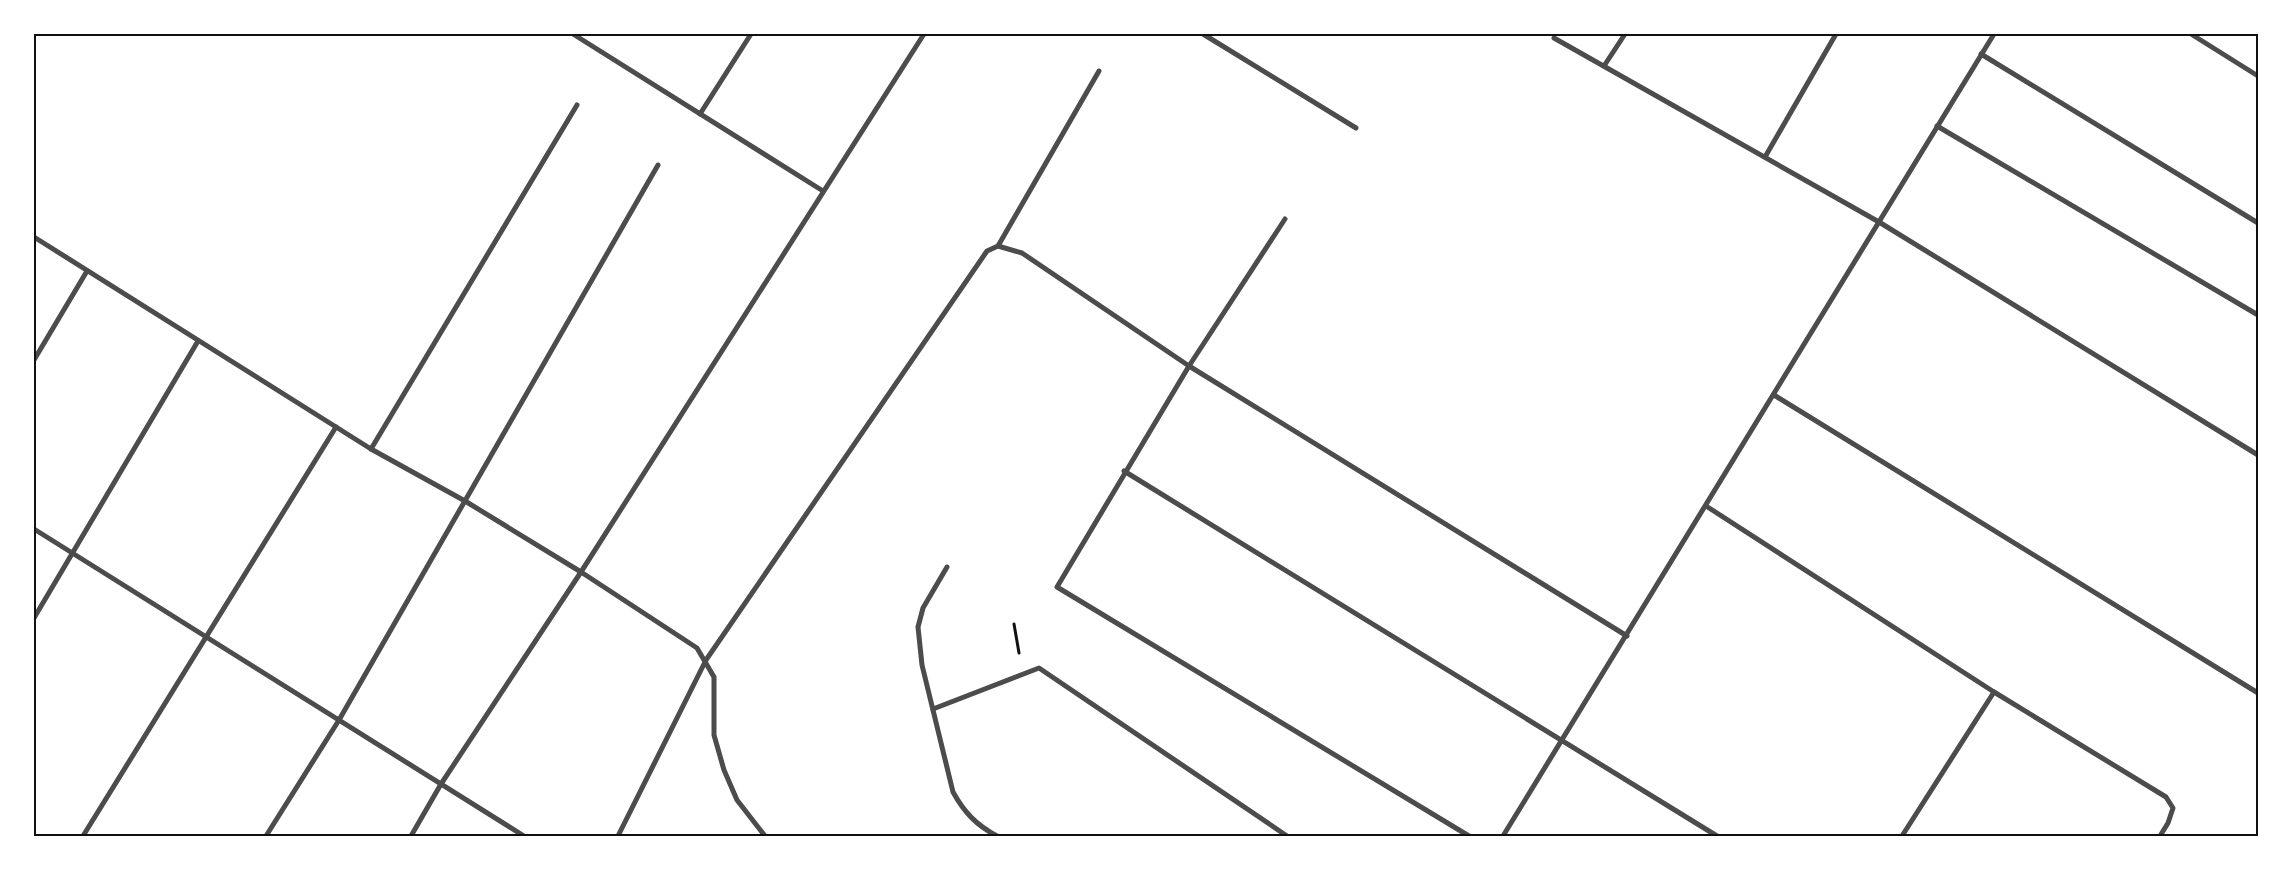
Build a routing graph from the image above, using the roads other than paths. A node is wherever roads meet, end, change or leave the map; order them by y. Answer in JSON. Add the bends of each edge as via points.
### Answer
{"nodes":[{"id":1,"x":573,"y":34,"type":"edge"},
{"id":2,"x":589,"y":34,"type":"edge"},
{"id":3,"x":750,"y":34,"type":"edge"},
{"id":4,"x":924,"y":34,"type":"edge"},
{"id":5,"x":1203,"y":34,"type":"edge"},
{"id":6,"x":1625,"y":34,"type":"edge"},
{"id":7,"x":1836,"y":34,"type":"edge"},
{"id":8,"x":1994,"y":34,"type":"edge"},
{"id":9,"x":2191,"y":34,"type":"edge"},
{"id":10,"x":1554,"y":38,"type":"dead end"},
{"id":11,"x":584,"y":41,"type":"junction"},
{"id":12,"x":1981,"y":54,"type":"junction"},
{"id":13,"x":1604,"y":66,"type":"junction"},
{"id":14,"x":1099,"y":71,"type":"dead end"},
{"id":15,"x":2258,"y":76,"type":"edge"},
{"id":16,"x":576,"y":105,"type":"dead end"},
{"id":17,"x":700,"y":114,"type":"junction"},
{"id":18,"x":1937,"y":126,"type":"junction"},
{"id":19,"x":1356,"y":128,"type":"dead end"},
{"id":20,"x":1764,"y":157,"type":"junction"},
{"id":21,"x":658,"y":165,"type":"dead end"},
{"id":22,"x":823,"y":191,"type":"junction"},
{"id":23,"x":1285,"y":219,"type":"dead end"},
{"id":24,"x":1879,"y":222,"type":"junction"},
{"id":25,"x":2258,"y":223,"type":"edge"},
{"id":26,"x":34,"y":237,"type":"edge"},
{"id":27,"x":998,"y":246,"type":"junction"},
{"id":28,"x":87,"y":271,"type":"junction"},
{"id":29,"x":2258,"y":315,"type":"edge"},
{"id":30,"x":198,"y":340,"type":"junction"},
{"id":31,"x":34,"y":360,"type":"edge"},
{"id":32,"x":1189,"y":366,"type":"junction"},
{"id":33,"x":1774,"y":395,"type":"junction"},
{"id":34,"x":336,"y":427,"type":"junction"},
{"id":35,"x":371,"y":449,"type":"junction"},
{"id":36,"x":2258,"y":455,"type":"edge"},
{"id":37,"x":1124,"y":471,"type":"junction"},
{"id":38,"x":465,"y":501,"type":"junction"},
{"id":39,"x":1706,"y":506,"type":"junction"},
{"id":40,"x":34,"y":529,"type":"edge"},
{"id":41,"x":73,"y":553,"type":"junction"},
{"id":42,"x":947,"y":567,"type":"dead end"},
{"id":43,"x":581,"y":572,"type":"junction"},
{"id":44,"x":34,"y":618,"type":"edge"},
{"id":45,"x":1627,"y":636,"type":"junction"},
{"id":46,"x":207,"y":637,"type":"junction"},
{"id":47,"x":706,"y":660,"type":"junction"},
{"id":48,"x":1994,"y":692,"type":"junction"},
{"id":49,"x":2258,"y":693,"type":"edge"},
{"id":50,"x":933,"y":709,"type":"junction"},
{"id":51,"x":339,"y":720,"type":"junction"},
{"id":52,"x":1563,"y":742,"type":"junction"},
{"id":53,"x":441,"y":784,"type":"junction"},
{"id":54,"x":83,"y":836,"type":"edge"},
{"id":55,"x":266,"y":836,"type":"edge"},
{"id":56,"x":411,"y":836,"type":"edge"},
{"id":57,"x":524,"y":836,"type":"edge"},
{"id":58,"x":618,"y":836,"type":"edge"},
{"id":59,"x":765,"y":836,"type":"edge"},
{"id":60,"x":997,"y":836,"type":"edge"},
{"id":61,"x":1287,"y":836,"type":"edge"},
{"id":62,"x":1469,"y":836,"type":"edge"},
{"id":63,"x":1503,"y":836,"type":"edge"},
{"id":64,"x":1717,"y":836,"type":"edge"},
{"id":65,"x":1902,"y":836,"type":"edge"},
{"id":66,"x":2160,"y":836,"type":"edge"}],
"edges":[{"from":1,"to":11,"type":"street"},
{"from":2,"to":11,"type":"street"},
{"from":3,"to":17,"type":"street"},
{"from":4,"to":22,"type":"street"},
{"from":5,"to":19,"type":"street"},
{"from":6,"to":13,"type":"street"},
{"from":7,"to":20,"type":"street"},
{"from":8,"to":12,"type":"street"},
{"from":9,"to":15,"type":"street"},
{"from":10,"to":13,"type":"street"},
{"from":11,"to":17,"type":"street"},
{"from":12,"to":18,"type":"street"},
{"from":12,"to":25,"type":"street"},
{"from":13,"to":20,"type":"street"},
{"from":14,"to":27,"type":"street"},
{"from":16,"to":35,"type":"street"},
{"from":17,"to":22,"type":"street"},
{"from":18,"to":24,"type":"street"},
{"from":18,"to":29,"type":"street"},
{"from":20,"to":24,"type":"street"},
{"from":21,"to":38,"type":"street"},
{"from":22,"to":43,"type":"street"},
{"from":23,"to":32,"type":"street"},
{"from":24,"to":33,"type":"street"},
{"from":24,"to":36,"type":"street"},
{"from":26,"to":28,"type":"street"},
{"from":27,"to":32,"type":"street","via":[[1022,254]]},
{"from":27,"to":47,"type":"street","via":[[987,251]]},
{"from":28,"to":30,"type":"street"},
{"from":28,"to":31,"type":"street"},
{"from":30,"to":34,"type":"street"},
{"from":30,"to":41,"type":"street"},
{"from":32,"to":37,"type":"street"},
{"from":32,"to":45,"type":"street"},
{"from":33,"to":39,"type":"street"},
{"from":33,"to":49,"type":"street"},
{"from":34,"to":35,"type":"street"},
{"from":34,"to":46,"type":"street"},
{"from":35,"to":38,"type":"street"},
{"from":37,"to":52,"type":"street"},
{"from":37,"to":62,"type":"street","via":[[1057,587]]},
{"from":38,"to":43,"type":"street"},
{"from":38,"to":51,"type":"street"},
{"from":39,"to":45,"type":"street"},
{"from":39,"to":48,"type":"street"},
{"from":40,"to":41,"type":"street"},
{"from":41,"to":44,"type":"street"},
{"from":41,"to":46,"type":"street"},
{"from":42,"to":50,"type":"street","via":[[923,608],[918,627],[922,665]]},
{"from":43,"to":47,"type":"street","via":[[678,633],[698,648]]},
{"from":43,"to":53,"type":"street"},
{"from":45,"to":52,"type":"street"},
{"from":46,"to":51,"type":"street"},
{"from":46,"to":54,"type":"street"},
{"from":47,"to":58,"type":"street"},
{"from":47,"to":59,"type":"street","via":[[714,677],[714,735],[724,770],[738,800]]},
{"from":48,"to":65,"type":"street"},
{"from":48,"to":66,"type":"street","via":[[2166,797],[2173,808]]},
{"from":50,"to":60,"type":"street","via":[[953,792],[972,820]]},
{"from":50,"to":61,"type":"street","via":[[1039,668]]},
{"from":51,"to":53,"type":"street"},
{"from":51,"to":55,"type":"street"},
{"from":52,"to":63,"type":"street"},
{"from":52,"to":64,"type":"street"},
{"from":53,"to":56,"type":"street"},
{"from":53,"to":57,"type":"street"}]}
